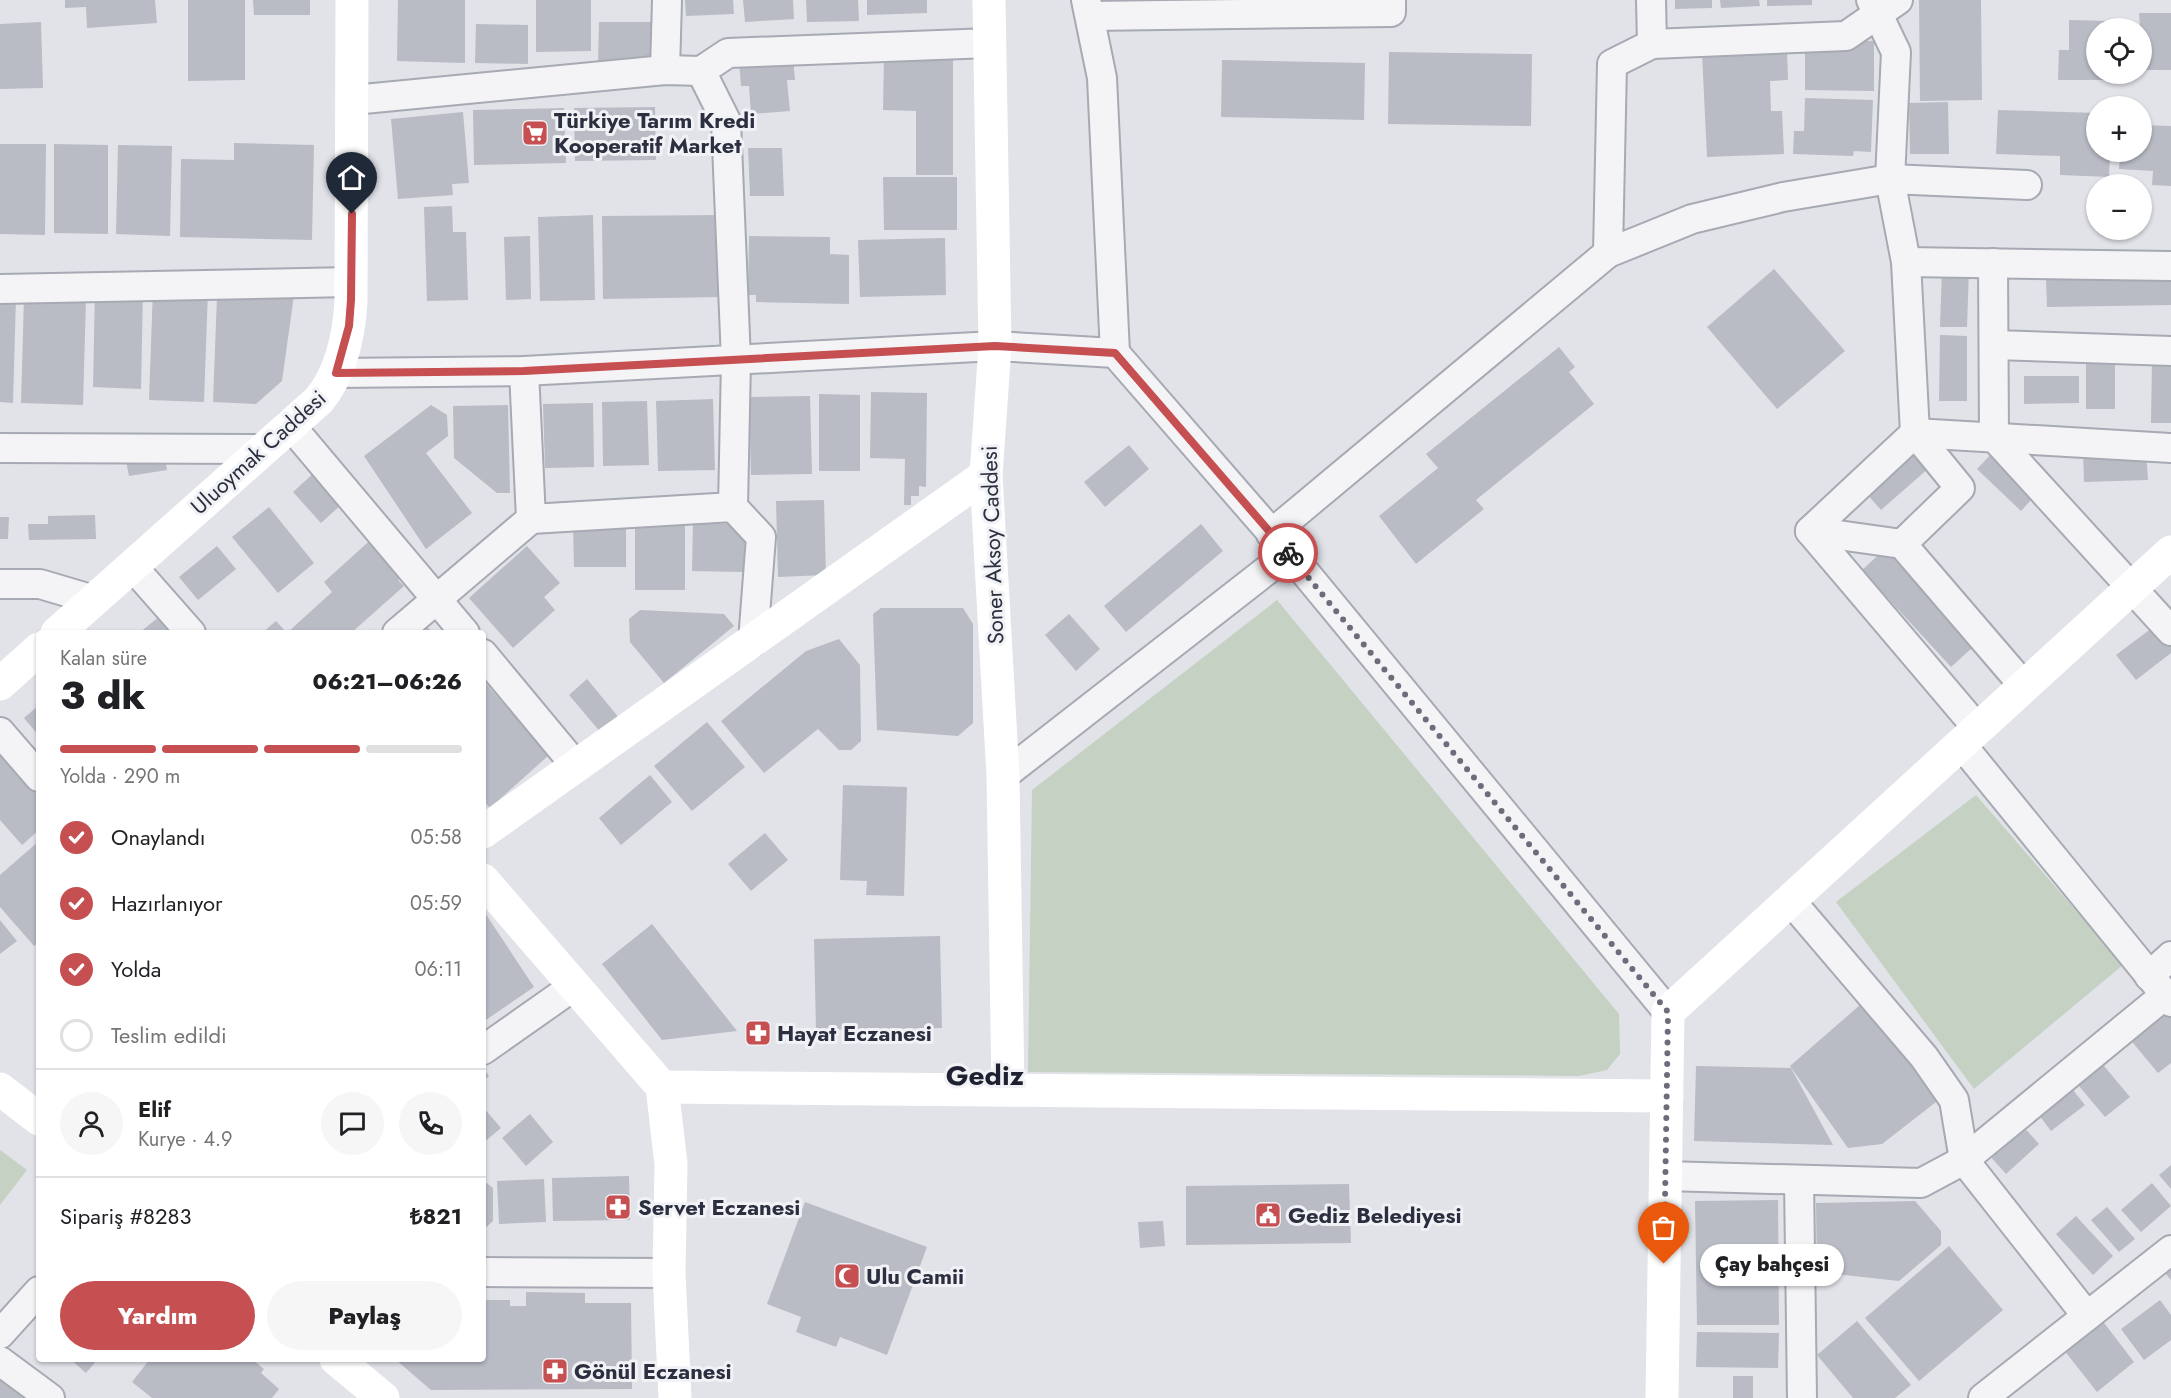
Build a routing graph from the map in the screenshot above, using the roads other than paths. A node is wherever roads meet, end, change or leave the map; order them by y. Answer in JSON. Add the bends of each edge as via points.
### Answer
{"nodes":[{"id":1,"x":352,"y":0,"type":"edge"},
{"id":2,"x":667,"y":0,"type":"edge"},
{"id":3,"x":989,"y":0,"type":"edge"},
{"id":4,"x":1391,"y":0,"type":"edge"},
{"id":5,"x":1651,"y":0,"type":"edge"},
{"id":6,"x":1882,"y":5,"type":"edge"},
{"id":7,"x":1088,"y":8,"type":"edge"},
{"id":8,"x":990,"y":43,"type":"junction"},
{"id":9,"x":1652,"y":44,"type":"junction"},
{"id":10,"x":665,"y":70,"type":"junction"},
{"id":11,"x":701,"y":71,"type":"junction"},
{"id":12,"x":353,"y":100,"type":"junction"},
{"id":13,"x":1890,"y":179,"type":"junction"},
{"id":14,"x":2027,"y":185,"type":"dead end"},
{"id":15,"x":1608,"y":253,"type":"junction"},
{"id":16,"x":1906,"y":262,"type":"junction"},
{"id":17,"x":1993,"y":263,"type":"junction"},
{"id":18,"x":2171,"y":266,"type":"edge"},
{"id":19,"x":351,"y":282,"type":"junction"},
{"id":20,"x":0,"y":289,"type":"edge"},
{"id":21,"x":1994,"y":345,"type":"junction"},
{"id":22,"x":995,"y":346,"type":"junction"},
{"id":23,"x":2171,"y":351,"type":"edge"},
{"id":24,"x":1115,"y":353,"type":"junction"},
{"id":25,"x":736,"y":360,"type":"junction"},
{"id":26,"x":524,"y":371,"type":"junction"},
{"id":27,"x":336,"y":373,"type":"junction"},
{"id":28,"x":290,"y":425,"type":"junction"},
{"id":29,"x":1915,"y":433,"type":"junction"},
{"id":30,"x":1994,"y":437,"type":"junction"},
{"id":31,"x":0,"y":448,"type":"edge"},
{"id":32,"x":2171,"y":448,"type":"edge"},
{"id":33,"x":263,"y":449,"type":"junction"},
{"id":34,"x":986,"y":475,"type":"junction"},
{"id":35,"x":733,"y":507,"type":"junction"},
{"id":36,"x":531,"y":519,"type":"junction"},
{"id":37,"x":1810,"y":531,"type":"junction"},
{"id":38,"x":1280,"y":544,"type":"junction"},
{"id":39,"x":1902,"y":544,"type":"junction"},
{"id":40,"x":2171,"y":552,"type":"edge"},
{"id":41,"x":132,"y":566,"type":"junction"},
{"id":42,"x":0,"y":584,"type":"edge"},
{"id":43,"x":2133,"y":587,"type":"junction"},
{"id":44,"x":436,"y":599,"type":"junction"},
{"id":45,"x":94,"y":600,"type":"junction"},
{"id":46,"x":60,"y":630,"type":"edge"},
{"id":47,"x":188,"y":630,"type":"edge"},
{"id":48,"x":400,"y":630,"type":"edge"},
{"id":49,"x":462,"y":630,"type":"edge"},
{"id":50,"x":2171,"y":631,"type":"edge"},
{"id":51,"x":753,"y":640,"type":"junction"},
{"id":52,"x":36,"y":652,"type":"edge"},
{"id":53,"x":486,"y":658,"type":"edge"},
{"id":54,"x":0,"y":684,"type":"edge"},
{"id":55,"x":2024,"y":687,"type":"junction"},
{"id":56,"x":0,"y":732,"type":"edge"},
{"id":57,"x":1970,"y":736,"type":"junction"},
{"id":58,"x":576,"y":766,"type":"junction"},
{"id":59,"x":36,"y":774,"type":"edge"},
{"id":60,"x":1003,"y":776,"type":"junction"},
{"id":61,"x":486,"y":830,"type":"edge"},
{"id":62,"x":486,"y":883,"type":"edge"},
{"id":63,"x":1790,"y":900,"type":"junction"},
{"id":64,"x":2171,"y":956,"type":"edge"},
{"id":65,"x":574,"y":986,"type":"junction"},
{"id":66,"x":2162,"y":991,"type":"edge"},
{"id":67,"x":1668,"y":1012,"type":"junction"},
{"id":68,"x":486,"y":1048,"type":"edge"},
{"id":69,"x":662,"y":1087,"type":"junction"},
{"id":70,"x":0,"y":1089,"type":"edge"},
{"id":71,"x":1008,"y":1090,"type":"junction"},
{"id":72,"x":1667,"y":1096,"type":"junction"},
{"id":73,"x":36,"y":1117,"type":"edge"},
{"id":74,"x":1964,"y":1160,"type":"junction"},
{"id":75,"x":1665,"y":1176,"type":"junction"},
{"id":76,"x":1799,"y":1180,"type":"junction"},
{"id":77,"x":2171,"y":1250,"type":"edge"},
{"id":78,"x":486,"y":1272,"type":"edge"},
{"id":79,"x":669,"y":1273,"type":"junction"},
{"id":80,"x":36,"y":1294,"type":"edge"},
{"id":81,"x":2087,"y":1316,"type":"junction"},
{"id":82,"x":0,"y":1334,"type":"edge"},
{"id":83,"x":0,"y":1361,"type":"edge"},
{"id":84,"x":340,"y":1362,"type":"edge"},
{"id":85,"x":50,"y":1398,"type":"edge"},
{"id":86,"x":383,"y":1398,"type":"edge"},
{"id":87,"x":675,"y":1398,"type":"edge"},
{"id":88,"x":1662,"y":1398,"type":"edge"},
{"id":89,"x":1802,"y":1398,"type":"edge"},
{"id":90,"x":1983,"y":1398,"type":"edge"}],
"edges":[{"from":1,"to":12,"type":"street","name":"Uluoymak Caddesi"},
{"from":2,"to":10,"type":"street"},
{"from":3,"to":8,"type":"street","name":"Soner Aksoy Caddesi"},
{"from":4,"to":7,"type":"street","via":[[1391,12]]},
{"from":5,"to":9,"type":"street"},
{"from":6,"to":9,"type":"street","via":[[1846,36]]},
{"from":6,"to":13,"type":"street","via":[[1896,52]]},
{"from":7,"to":24,"type":"street","via":[[1102,78]]},
{"from":8,"to":11,"type":"street","via":[[728,53]]},
{"from":8,"to":22,"type":"street","name":"Soner Aksoy Caddesi"},
{"from":9,"to":15,"type":"street","via":[[1612,64]]},
{"from":10,"to":11,"type":"street"},
{"from":10,"to":12,"type":"street"},
{"from":11,"to":25,"type":"street","via":[[726,121]]},
{"from":12,"to":19,"type":"street","name":"Uluoymak Caddesi"},
{"from":13,"to":14,"type":"street"},
{"from":13,"to":15,"type":"street","via":[[1784,197],[1692,219]]},
{"from":13,"to":16,"type":"street"},
{"from":15,"to":38,"type":"street"},
{"from":16,"to":17,"type":"street"},
{"from":16,"to":29,"type":"street"},
{"from":17,"to":18,"type":"street"},
{"from":17,"to":21,"type":"street"},
{"from":19,"to":20,"type":"street"},
{"from":19,"to":27,"type":"street","name":"Uluoymak Caddesi","via":[[349,326]]},
{"from":21,"to":23,"type":"street"},
{"from":21,"to":30,"type":"street"},
{"from":22,"to":24,"type":"street"},
{"from":22,"to":25,"type":"street"},
{"from":22,"to":34,"type":"street","name":"Soner Aksoy Caddesi"},
{"from":24,"to":38,"type":"street"},
{"from":25,"to":26,"type":"street"},
{"from":25,"to":35,"type":"street"},
{"from":26,"to":27,"type":"street"},
{"from":26,"to":36,"type":"street"},
{"from":27,"to":28,"type":"street","name":"Uluoymak Caddesi","via":[[319,400]]},
{"from":28,"to":33,"type":"street","name":"Uluoymak Caddesi"},
{"from":28,"to":44,"type":"street"},
{"from":29,"to":30,"type":"street"},
{"from":29,"to":37,"type":"street"},
{"from":29,"to":39,"type":"street","via":[[1960,488]]},
{"from":30,"to":32,"type":"street"},
{"from":30,"to":43,"type":"street"},
{"from":31,"to":33,"type":"street"},
{"from":33,"to":41,"type":"street","name":"Uluoymak Caddesi"},
{"from":34,"to":51,"type":"street"},
{"from":34,"to":60,"type":"street","name":"Soner Aksoy Caddesi"},
{"from":35,"to":36,"type":"street"},
{"from":35,"to":51,"type":"street","via":[[761,537]]},
{"from":36,"to":44,"type":"street"},
{"from":37,"to":39,"type":"street"},
{"from":37,"to":57,"type":"street"},
{"from":38,"to":60,"type":"street"},
{"from":38,"to":67,"type":"street"},
{"from":39,"to":55,"type":"street"},
{"from":40,"to":43,"type":"street"},
{"from":41,"to":45,"type":"street","name":"Uluoymak Caddesi"},
{"from":41,"to":47,"type":"street"},
{"from":42,"to":45,"type":"street","via":[[40,585]]},
{"from":43,"to":50,"type":"street"},
{"from":43,"to":55,"type":"street"},
{"from":44,"to":48,"type":"street"},
{"from":44,"to":49,"type":"street"},
{"from":45,"to":46,"type":"street","name":"Uluoymak Caddesi"},
{"from":51,"to":58,"type":"street"},
{"from":52,"to":54,"type":"street"},
{"from":53,"to":58,"type":"street"},
{"from":55,"to":57,"type":"street"},
{"from":56,"to":59,"type":"street"},
{"from":57,"to":63,"type":"street"},
{"from":57,"to":66,"type":"street"},
{"from":58,"to":61,"type":"street"},
{"from":60,"to":71,"type":"street","name":"Soner Aksoy Caddesi"},
{"from":62,"to":65,"type":"street"},
{"from":63,"to":67,"type":"street"},
{"from":63,"to":74,"type":"street","via":[[1924,1057],[1954,1100]]},
{"from":64,"to":66,"type":"street"},
{"from":65,"to":68,"type":"street"},
{"from":65,"to":69,"type":"street"},
{"from":66,"to":74,"type":"street"},
{"from":67,"to":72,"type":"street"},
{"from":69,"to":71,"type":"street"},
{"from":69,"to":79,"type":"street","via":[[671,1164]]},
{"from":70,"to":73,"type":"street"},
{"from":71,"to":72,"type":"street"},
{"from":72,"to":75,"type":"street"},
{"from":74,"to":76,"type":"street","via":[[1921,1183]]},
{"from":74,"to":81,"type":"street"},
{"from":75,"to":76,"type":"street"},
{"from":75,"to":88,"type":"street"},
{"from":76,"to":89,"type":"street"},
{"from":77,"to":81,"type":"street"},
{"from":78,"to":79,"type":"street"},
{"from":79,"to":87,"type":"street"},
{"from":80,"to":82,"type":"street"},
{"from":81,"to":90,"type":"street"},
{"from":83,"to":85,"type":"street"},
{"from":84,"to":86,"type":"street"}]}
